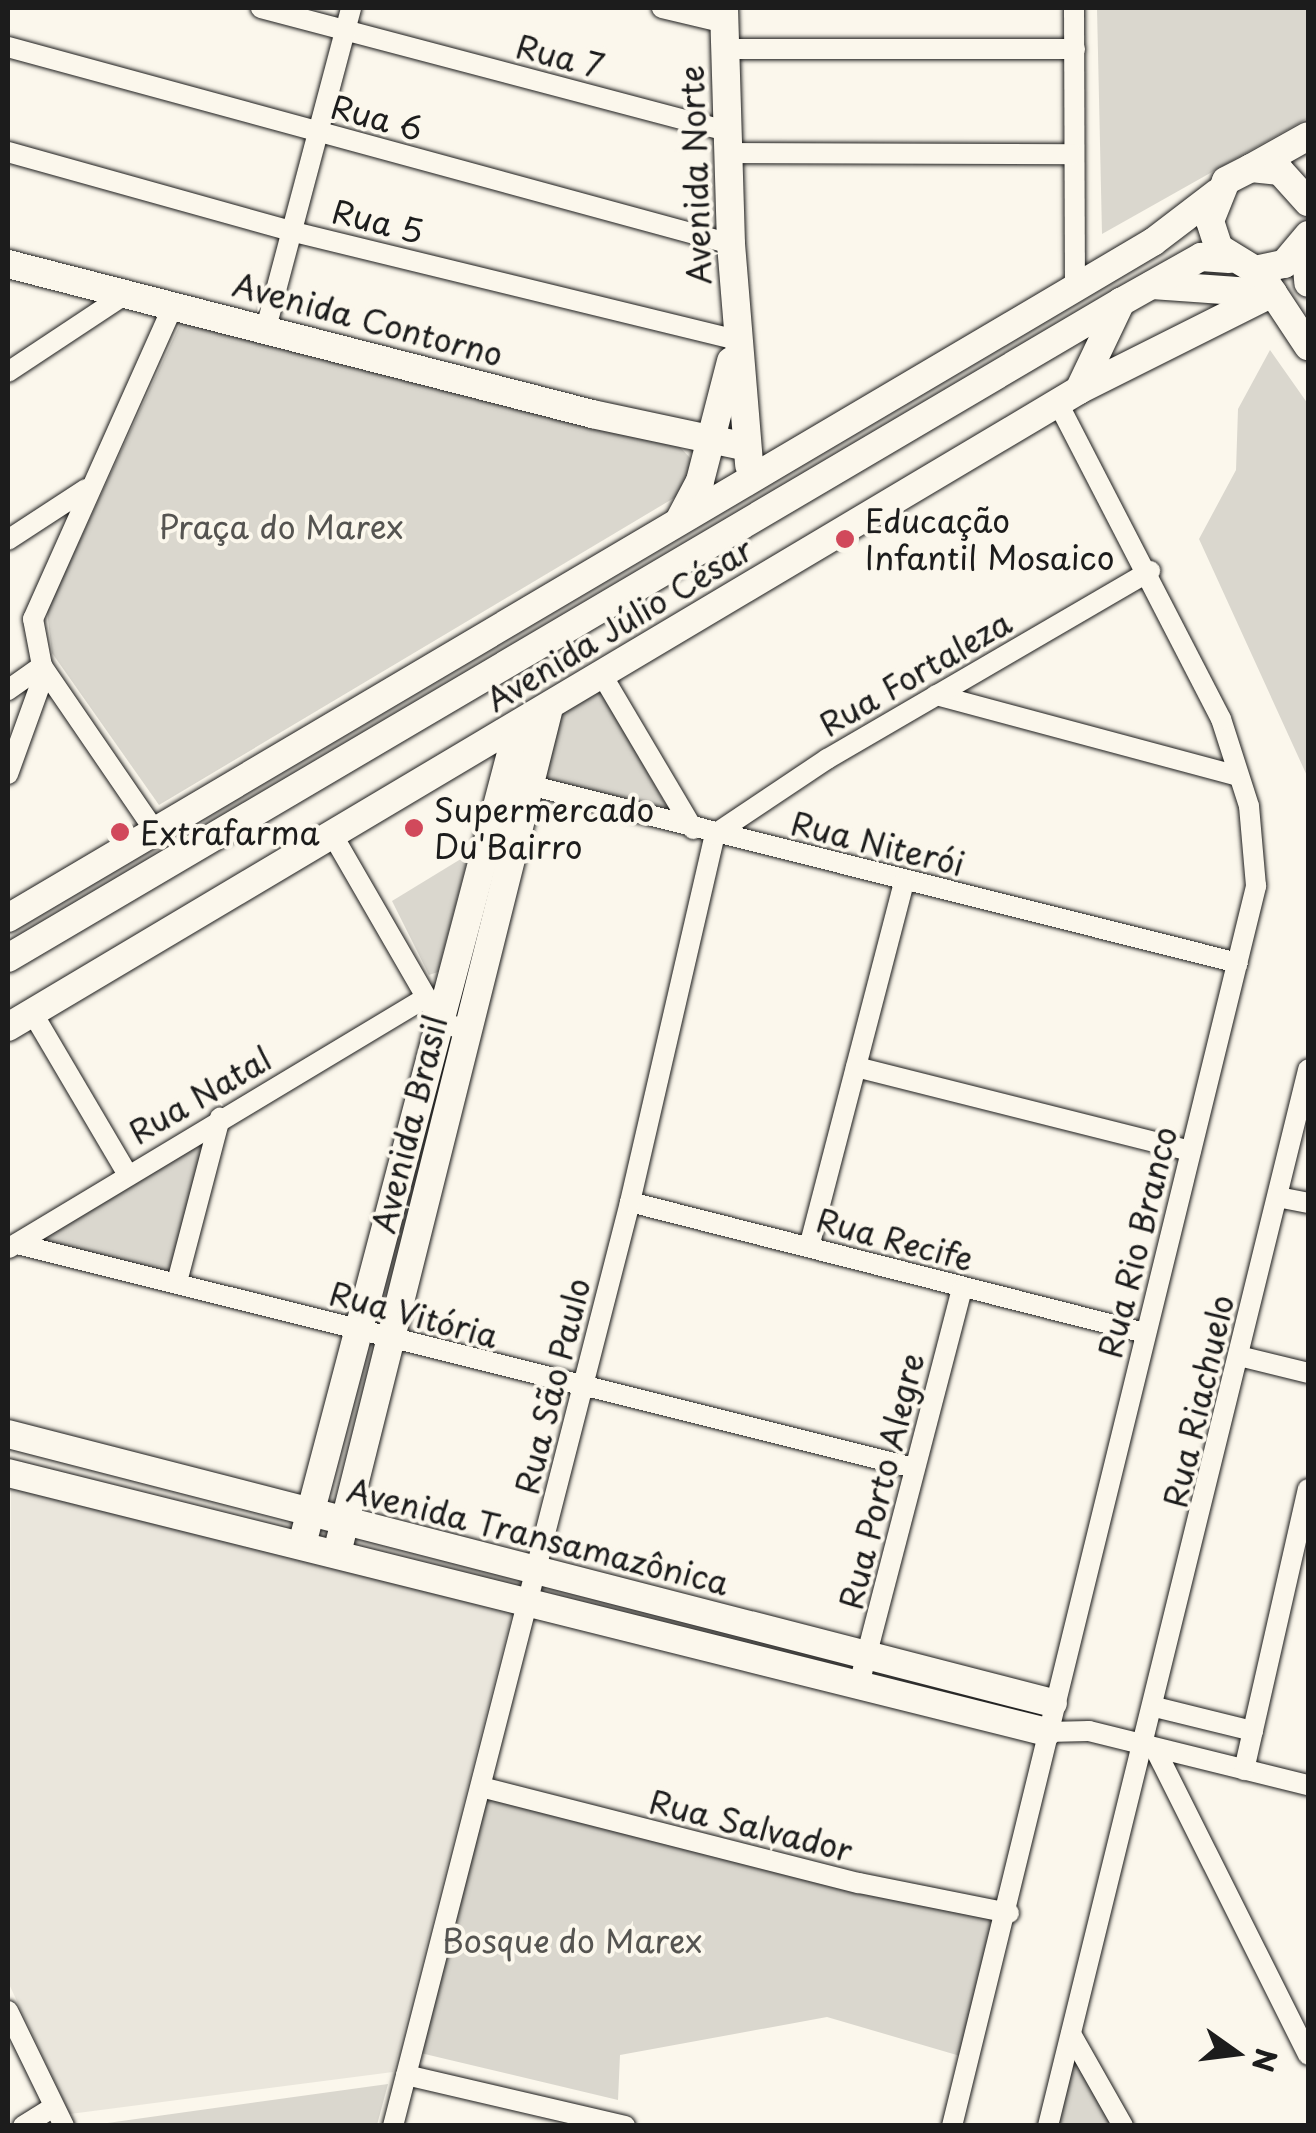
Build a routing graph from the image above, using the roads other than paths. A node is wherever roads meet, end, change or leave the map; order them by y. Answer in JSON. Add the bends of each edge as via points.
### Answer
{"nodes":[{"id":1,"x":261,"y":8,"type":"edge"},
{"id":2,"x":351,"y":8,"type":"edge"},
{"id":3,"x":662,"y":8,"type":"edge"},
{"id":4,"x":1074,"y":8,"type":"edge"},
{"id":5,"x":725,"y":26,"type":"edge"},
{"id":6,"x":345,"y":32,"type":"junction"},
{"id":7,"x":8,"y":47,"type":"edge"},
{"id":8,"x":1075,"y":49,"type":"junction"},
{"id":9,"x":319,"y":133,"type":"junction"},
{"id":10,"x":1308,"y":136,"type":"edge"},
{"id":11,"x":728,"y":142,"type":"junction"},
{"id":12,"x":8,"y":152,"type":"edge"},
{"id":13,"x":1072,"y":154,"type":"junction"},
{"id":14,"x":1252,"y":168,"type":"junction"},
{"id":15,"x":1217,"y":193,"type":"junction"},
{"id":16,"x":1308,"y":202,"type":"edge"},
{"id":17,"x":294,"y":232,"type":"junction"},
{"id":18,"x":1306,"y":240,"type":"edge"},
{"id":19,"x":731,"y":244,"type":"junction"},
{"id":20,"x":1229,"y":259,"type":"junction"},
{"id":21,"x":8,"y":264,"type":"edge"},
{"id":22,"x":1255,"y":270,"type":"junction"},
{"id":23,"x":1308,"y":283,"type":"edge"},
{"id":24,"x":1152,"y":284,"type":"junction"},
{"id":25,"x":1075,"y":286,"type":"junction"},
{"id":26,"x":1273,"y":293,"type":"junction"},
{"id":27,"x":126,"y":294,"type":"junction"},
{"id":28,"x":1121,"y":302,"type":"junction"},
{"id":29,"x":174,"y":306,"type":"junction"},
{"id":30,"x":266,"y":328,"type":"junction"},
{"id":31,"x":736,"y":340,"type":"junction"},
{"id":32,"x":1308,"y":346,"type":"edge"},
{"id":33,"x":8,"y":372,"type":"edge"},
{"id":34,"x":722,"y":396,"type":"junction"},
{"id":35,"x":1068,"y":397,"type":"junction"},
{"id":36,"x":662,"y":429,"type":"junction"},
{"id":37,"x":711,"y":439,"type":"junction"},
{"id":38,"x":747,"y":447,"type":"junction"},
{"id":39,"x":750,"y":476,"type":"junction"},
{"id":40,"x":88,"y":488,"type":"junction"},
{"id":41,"x":679,"y":521,"type":"junction"},
{"id":42,"x":8,"y":540,"type":"edge"},
{"id":43,"x":1150,"y":571,"type":"junction"},
{"id":44,"x":44,"y":669,"type":"junction"},
{"id":45,"x":602,"y":675,"type":"junction"},
{"id":46,"x":8,"y":690,"type":"edge"},
{"id":47,"x":936,"y":695,"type":"junction"},
{"id":48,"x":549,"y":708,"type":"junction"},
{"id":49,"x":518,"y":727,"type":"junction"},
{"id":50,"x":8,"y":774,"type":"edge"},
{"id":51,"x":1238,"y":776,"type":"junction"},
{"id":52,"x":518,"y":782,"type":"junction"},
{"id":53,"x":693,"y":828,"type":"junction"},
{"id":54,"x":156,"y":834,"type":"junction"},
{"id":55,"x":332,"y":834,"type":"junction"},
{"id":56,"x":715,"y":834,"type":"junction"},
{"id":57,"x":904,"y":882,"type":"junction"},
{"id":58,"x":8,"y":918,"type":"edge"},
{"id":59,"x":8,"y":958,"type":"edge"},
{"id":60,"x":1238,"y":963,"type":"junction"},
{"id":61,"x":432,"y":1009,"type":"junction"},
{"id":62,"x":20,"y":1020,"type":"edge"},
{"id":63,"x":468,"y":1033,"type":"junction"},
{"id":64,"x":856,"y":1067,"type":"junction"},
{"id":65,"x":1308,"y":1070,"type":"edge"},
{"id":66,"x":220,"y":1118,"type":"junction"},
{"id":67,"x":1191,"y":1151,"type":"junction"},
{"id":68,"x":127,"y":1173,"type":"junction"},
{"id":69,"x":1278,"y":1196,"type":"junction"},
{"id":70,"x":630,"y":1202,"type":"junction"},
{"id":71,"x":1308,"y":1204,"type":"edge"},
{"id":72,"x":12,"y":1246,"type":"edge"},
{"id":73,"x":809,"y":1247,"type":"junction"},
{"id":74,"x":177,"y":1282,"type":"junction"},
{"id":75,"x":962,"y":1288,"type":"junction"},
{"id":76,"x":362,"y":1331,"type":"junction"},
{"id":77,"x":1146,"y":1333,"type":"junction"},
{"id":78,"x":391,"y":1336,"type":"junction"},
{"id":79,"x":1239,"y":1356,"type":"junction"},
{"id":80,"x":1308,"y":1373,"type":"edge"},
{"id":81,"x":581,"y":1390,"type":"junction"},
{"id":82,"x":12,"y":1435,"type":"edge"},
{"id":83,"x":914,"y":1468,"type":"junction"},
{"id":84,"x":8,"y":1471,"type":"edge"},
{"id":85,"x":1308,"y":1489,"type":"edge"},
{"id":86,"x":310,"y":1515,"type":"junction"},
{"id":87,"x":1305,"y":1520,"type":"edge"},
{"id":88,"x":344,"y":1524,"type":"junction"},
{"id":89,"x":301,"y":1548,"type":"junction"},
{"id":90,"x":336,"y":1557,"type":"junction"},
{"id":91,"x":536,"y":1573,"type":"junction"},
{"id":92,"x":528,"y":1605,"type":"junction"},
{"id":93,"x":868,"y":1652,"type":"junction"},
{"id":94,"x":858,"y":1688,"type":"junction"},
{"id":95,"x":1053,"y":1702,"type":"junction"},
{"id":96,"x":1156,"y":1707,"type":"junction"},
{"id":97,"x":1089,"y":1731,"type":"junction"},
{"id":98,"x":1253,"y":1731,"type":"junction"},
{"id":99,"x":1047,"y":1732,"type":"junction"},
{"id":100,"x":1150,"y":1748,"type":"junction"},
{"id":101,"x":1244,"y":1770,"type":"junction"},
{"id":102,"x":1308,"y":1785,"type":"edge"},
{"id":103,"x":481,"y":1786,"type":"junction"},
{"id":104,"x":1008,"y":1913,"type":"junction"},
{"id":105,"x":8,"y":2010,"type":"edge"},
{"id":106,"x":1071,"y":2034,"type":"junction"},
{"id":107,"x":1308,"y":2056,"type":"edge"},
{"id":108,"x":406,"y":2075,"type":"junction"},
{"id":109,"x":59,"y":2116,"type":"edge"},
{"id":110,"x":23,"y":2126,"type":"edge"},
{"id":111,"x":393,"y":2126,"type":"edge"},
{"id":112,"x":625,"y":2126,"type":"edge"},
{"id":113,"x":952,"y":2126,"type":"edge"},
{"id":114,"x":1048,"y":2126,"type":"edge"},
{"id":115,"x":1123,"y":2126,"type":"edge"}],
"edges":[{"from":1,"to":6,"type":"street","name":"Rua 7"},
{"from":2,"to":6,"type":"street"},
{"from":3,"to":5,"type":"street"},
{"from":4,"to":8,"type":"street"},
{"from":5,"to":8,"type":"street"},
{"from":5,"to":11,"type":"street","name":"Avenida Norte"},
{"from":6,"to":9,"type":"street"},
{"from":6,"to":11,"type":"street","name":"Rua 7"},
{"from":7,"to":9,"type":"street","name":"Rua 6"},
{"from":8,"to":13,"type":"street"},
{"from":9,"to":17,"type":"street"},
{"from":9,"to":19,"type":"street","name":"Rua 6"},
{"from":10,"to":14,"type":"street"},
{"from":11,"to":13,"type":"street","name":"Rua 7"},
{"from":11,"to":19,"type":"street","name":"Avenida Norte"},
{"from":12,"to":17,"type":"street","name":"Rua 5"},
{"from":13,"to":25,"type":"street"},
{"from":14,"to":15,"type":"street","name":"Avenida Júlio César"},
{"from":14,"to":16,"type":"street","via":[[1292,178]]},
{"from":15,"to":20,"type":"street","via":[[1210,221]]},
{"from":15,"to":25,"type":"street","name":"Avenida Júlio César","via":[[1153,242]]},
{"from":17,"to":30,"type":"street"},
{"from":17,"to":31,"type":"street","name":"Rua 5"},
{"from":18,"to":22,"type":"street","via":[[1284,264]]},
{"from":18,"to":23,"type":"street"},
{"from":19,"to":31,"type":"street","name":"Avenida Norte"},
{"from":20,"to":22,"type":"street"},
{"from":20,"to":24,"type":"street","name":"Avenida Júlio César","via":[[1201,257]]},
{"from":21,"to":27,"type":"street","name":"Avenida Contorno"},
{"from":22,"to":26,"type":"street"},
{"from":24,"to":26,"type":"street"},
{"from":24,"to":28,"type":"street","name":"Avenida Júlio César"},
{"from":25,"to":39,"type":"street","name":"Avenida Júlio César"},
{"from":26,"to":32,"type":"street"},
{"from":26,"to":35,"type":"street","name":"Avenida Júlio César"},
{"from":27,"to":29,"type":"street","name":"Avenida Contorno"},
{"from":27,"to":33,"type":"street"},
{"from":28,"to":35,"type":"street"},
{"from":28,"to":59,"type":"street","name":"Avenida Júlio César"},
{"from":29,"to":30,"type":"street","name":"Avenida Contorno"},
{"from":29,"to":40,"type":"street"},
{"from":30,"to":36,"type":"street","name":"Avenida Contorno"},
{"from":31,"to":34,"type":"street"},
{"from":31,"to":38,"type":"street"},
{"from":34,"to":36,"type":"street","via":[[692,419]]},
{"from":34,"to":37,"type":"street"},
{"from":35,"to":43,"type":"street","name":"Rua Rio Branco"},
{"from":35,"to":45,"type":"street","name":"Avenida Júlio César"},
{"from":36,"to":37,"type":"street","name":"Avenida Contorno"},
{"from":37,"to":38,"type":"street","name":"Avenida Contorno"},
{"from":37,"to":41,"type":"street","via":[[700,481]]},
{"from":38,"to":39,"type":"street"},
{"from":39,"to":41,"type":"street","name":"Avenida Júlio César"},
{"from":40,"to":42,"type":"street"},
{"from":40,"to":44,"type":"street","via":[[34,608]]},
{"from":41,"to":54,"type":"street","name":"Avenida Júlio César","via":[[432,662]]},
{"from":43,"to":47,"type":"street","name":"Rua Fortaleza"},
{"from":43,"to":51,"type":"street","name":"Rua Rio Branco","via":[[1221,719]]},
{"from":44,"to":46,"type":"street"},
{"from":44,"to":50,"type":"street"},
{"from":44,"to":54,"type":"street"},
{"from":45,"to":48,"type":"street","name":"Avenida Júlio César"},
{"from":45,"to":53,"type":"street"},
{"from":47,"to":51,"type":"street"},
{"from":47,"to":56,"type":"street","name":"Rua Fortaleza"},
{"from":48,"to":49,"type":"street","name":"Avenida Júlio César"},
{"from":48,"to":52,"type":"street","name":"Avenida Brasil"},
{"from":49,"to":52,"type":"street","name":"Avenida Brasil"},
{"from":49,"to":55,"type":"street","name":"Avenida Júlio César"},
{"from":51,"to":60,"type":"street","name":"Rua Rio Branco","via":[[1257,861]]},
{"from":52,"to":53,"type":"street","name":"Rua Niterói"},
{"from":52,"to":61,"type":"street","name":"Avenida Brasil"},
{"from":52,"to":63,"type":"street","name":"Avenida Brasil"},
{"from":53,"to":56,"type":"street","name":"Rua Niterói"},
{"from":54,"to":58,"type":"street","name":"Avenida Júlio César"},
{"from":55,"to":61,"type":"street"},
{"from":55,"to":62,"type":"street","name":"Avenida Júlio César"},
{"from":56,"to":57,"type":"street","name":"Rua Niterói"},
{"from":56,"to":70,"type":"street","name":"Rua São Paulo"},
{"from":57,"to":60,"type":"street","name":"Rua Niterói"},
{"from":57,"to":64,"type":"street"},
{"from":60,"to":67,"type":"street","name":"Rua Rio Branco"},
{"from":61,"to":63,"type":"street"},
{"from":61,"to":66,"type":"street","name":"Rua Natal"},
{"from":61,"to":76,"type":"street","name":"Avenida Brasil"},
{"from":62,"to":68,"type":"street"},
{"from":63,"to":78,"type":"street","name":"Avenida Brasil"},
{"from":64,"to":67,"type":"street"},
{"from":64,"to":73,"type":"street"},
{"from":65,"to":69,"type":"street","name":"Rua Riachuelo"},
{"from":66,"to":68,"type":"street","name":"Rua Natal"},
{"from":66,"to":74,"type":"street"},
{"from":67,"to":77,"type":"street","name":"Rua Rio Branco"},
{"from":68,"to":72,"type":"street","name":"Rua Natal"},
{"from":69,"to":71,"type":"street"},
{"from":69,"to":79,"type":"street","name":"Rua Riachuelo"},
{"from":70,"to":73,"type":"street","name":"Rua Recife"},
{"from":70,"to":81,"type":"street","name":"Rua São Paulo"},
{"from":72,"to":74,"type":"street","name":"Rua Vitória"},
{"from":73,"to":75,"type":"street","name":"Rua Recife"},
{"from":74,"to":76,"type":"street","name":"Rua Vitória"},
{"from":75,"to":77,"type":"street","name":"Rua Recife"},
{"from":75,"to":83,"type":"street","name":"Rua Porto Alegre"},
{"from":76,"to":78,"type":"street","name":"Rua Vitória"},
{"from":76,"to":86,"type":"street","name":"Avenida Brasil"},
{"from":77,"to":95,"type":"street","name":"Rua Rio Branco"},
{"from":78,"to":81,"type":"street","name":"Rua Vitória"},
{"from":78,"to":88,"type":"street","name":"Avenida Brasil"},
{"from":79,"to":80,"type":"street"},
{"from":79,"to":96,"type":"street","name":"Rua Riachuelo"},
{"from":81,"to":83,"type":"street","name":"Rua Vitória"},
{"from":81,"to":91,"type":"street","name":"Rua São Paulo"},
{"from":82,"to":84,"type":"street"},
{"from":82,"to":86,"type":"street","name":"Avenida Transamazônica"},
{"from":83,"to":93,"type":"street","name":"Rua Porto Alegre"},
{"from":84,"to":89,"type":"street"},
{"from":85,"to":87,"type":"street"},
{"from":86,"to":88,"type":"street","name":"Avenida Transamazônica"},
{"from":86,"to":89,"type":"street","name":"Avenida Brasil"},
{"from":87,"to":98,"type":"street"},
{"from":88,"to":90,"type":"street","name":"Avenida Brasil"},
{"from":88,"to":91,"type":"street","name":"Avenida Transamazônica"},
{"from":89,"to":90,"type":"street"},
{"from":90,"to":92,"type":"street"},
{"from":91,"to":92,"type":"street","name":"Rua São Paulo"},
{"from":91,"to":93,"type":"street","name":"Avenida Transamazônica"},
{"from":92,"to":94,"type":"street"},
{"from":92,"to":103,"type":"street","name":"Rua São Paulo"},
{"from":93,"to":94,"type":"street","name":"Rua Porto Alegre"},
{"from":93,"to":95,"type":"street","name":"Avenida Transamazônica"},
{"from":94,"to":99,"type":"street"},
{"from":95,"to":97,"type":"street"},
{"from":95,"to":99,"type":"street","name":"Rua Rio Branco"},
{"from":96,"to":98,"type":"street"},
{"from":96,"to":100,"type":"street","name":"Rua Riachuelo"},
{"from":97,"to":99,"type":"street"},
{"from":97,"to":100,"type":"street"},
{"from":98,"to":101,"type":"street"},
{"from":99,"to":104,"type":"street","name":"Rua Rio Branco"},
{"from":100,"to":101,"type":"street"},
{"from":100,"to":106,"type":"street","name":"Rua Riachuelo"},
{"from":100,"to":107,"type":"street"},
{"from":101,"to":102,"type":"street"},
{"from":103,"to":104,"type":"street","name":"Rua Salvador","via":[[859,1884]]},
{"from":103,"to":108,"type":"street","name":"Rua São Paulo"},
{"from":104,"to":113,"type":"street","name":"Rua Rio Branco"},
{"from":105,"to":109,"type":"street"},
{"from":106,"to":114,"type":"street","name":"Rua Riachuelo"},
{"from":106,"to":115,"type":"street"},
{"from":108,"to":111,"type":"street","name":"Rua São Paulo"},
{"from":108,"to":112,"type":"street"},
{"from":109,"to":110,"type":"street"}]}
